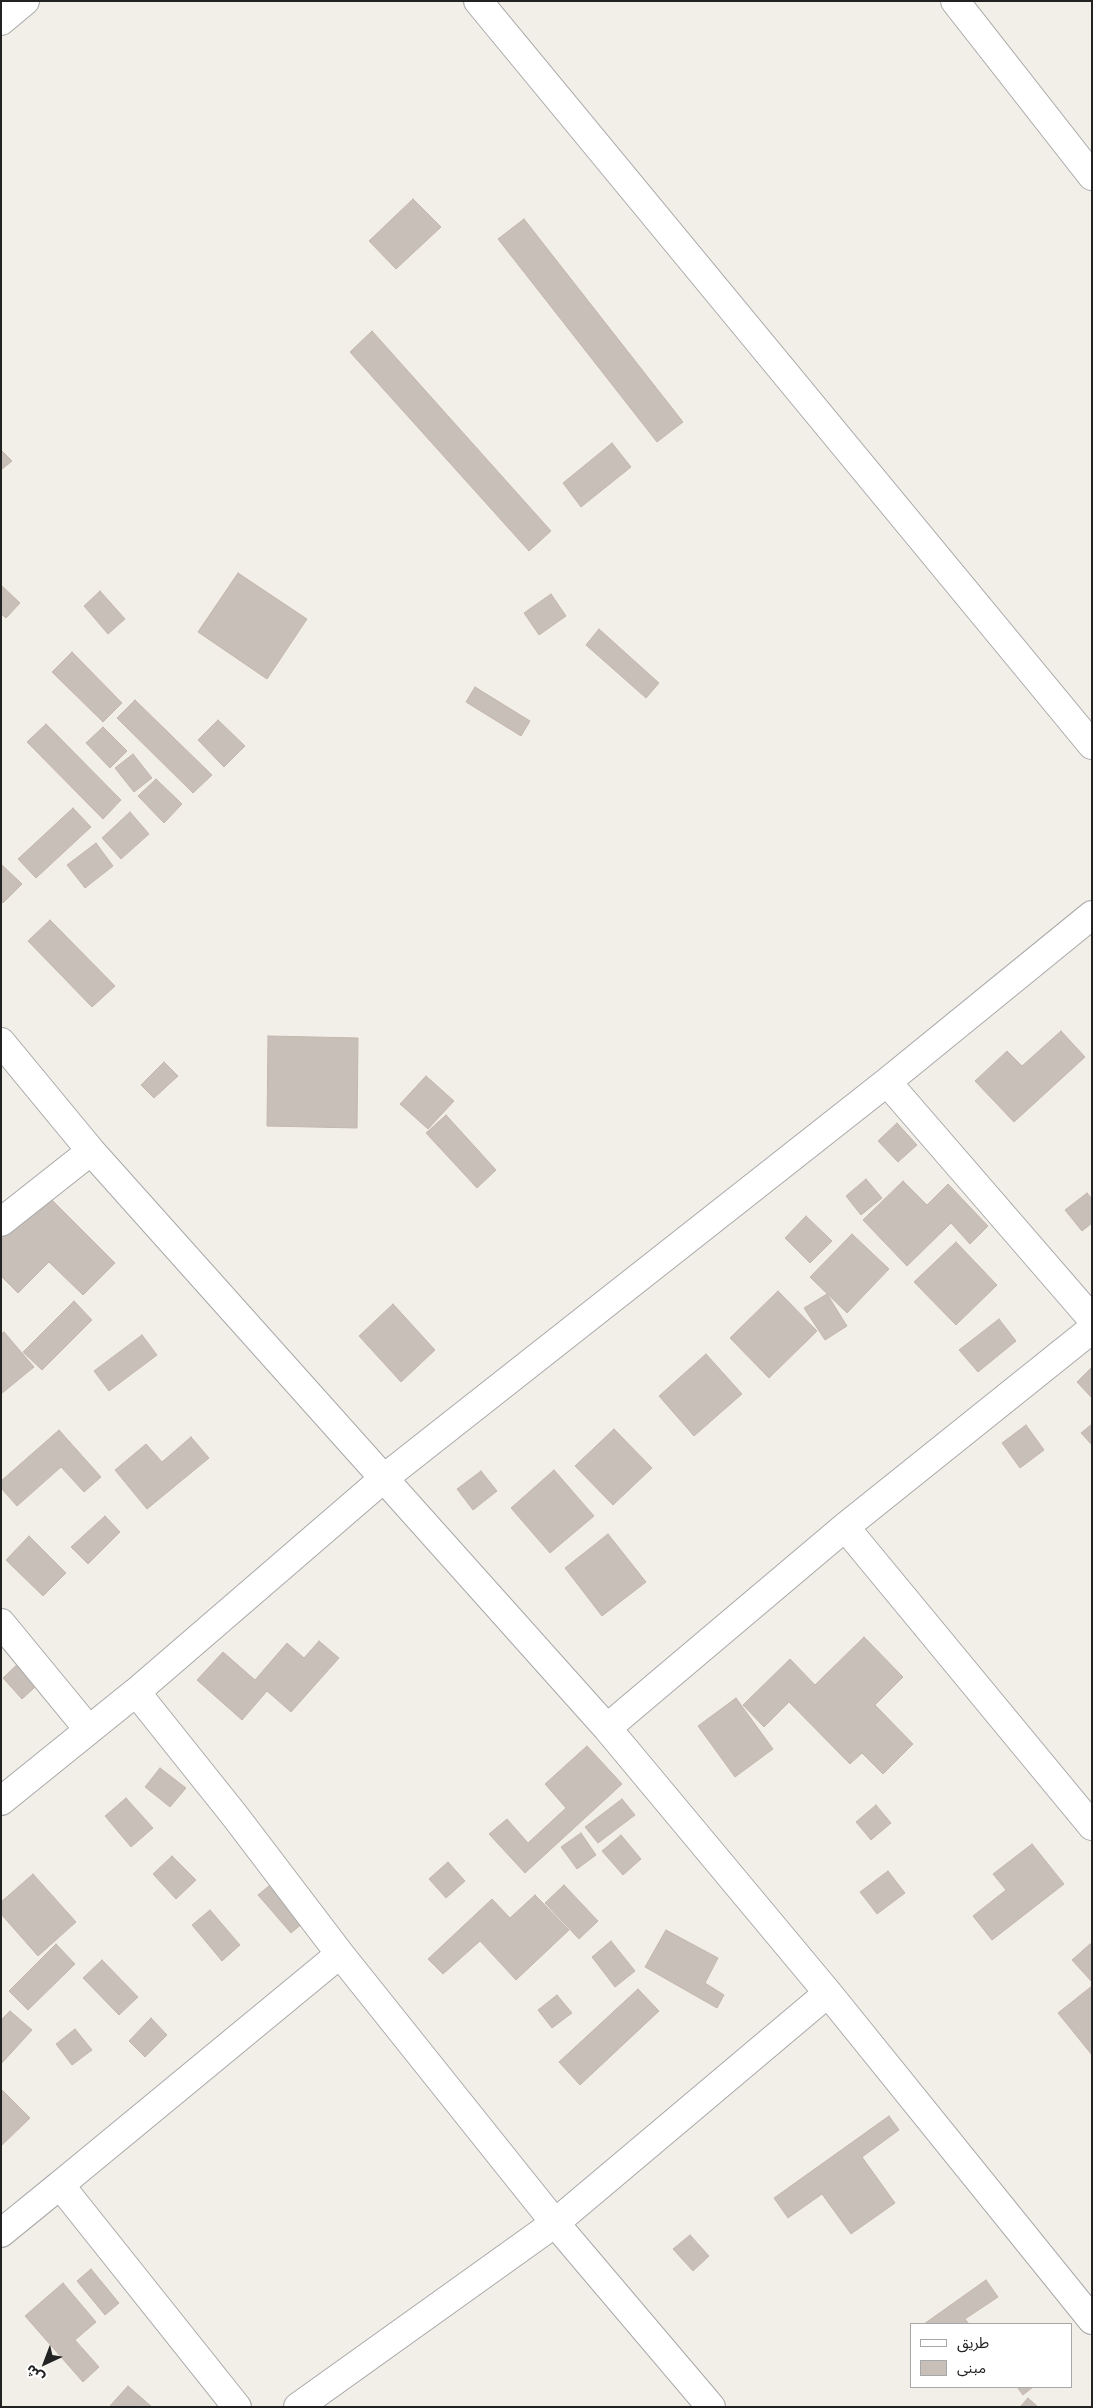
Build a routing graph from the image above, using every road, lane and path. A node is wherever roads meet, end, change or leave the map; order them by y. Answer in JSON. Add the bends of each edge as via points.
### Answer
{"nodes":[{"id":1,"x":25,"y":1,"type":"edge"},
{"id":2,"x":478,"y":1,"type":"edge"},
{"id":3,"x":955,"y":1,"type":"edge"},
{"id":4,"x":1,"y":21,"type":"edge"},
{"id":5,"x":1092,"y":176,"type":"edge"},
{"id":6,"x":1082,"y":718,"type":"edge"},
{"id":7,"x":1092,"y":745,"type":"edge"},
{"id":8,"x":1092,"y":915,"type":"edge"},
{"id":9,"x":1,"y":1042,"type":"edge"},
{"id":10,"x":887,"y":1082,"type":"junction"},
{"id":11,"x":91,"y":1151,"type":"junction"},
{"id":12,"x":1,"y":1222,"type":"edge"},
{"id":13,"x":1092,"y":1319,"type":"edge"},
{"id":14,"x":1092,"y":1329,"type":"edge"},
{"id":15,"x":383,"y":1478,"type":"junction"},
{"id":16,"x":845,"y":1527,"type":"junction"},
{"id":17,"x":1,"y":1623,"type":"edge"},
{"id":18,"x":136,"y":1692,"type":"junction"},
{"id":19,"x":607,"y":1728,"type":"junction"},
{"id":20,"x":89,"y":1730,"type":"junction"},
{"id":21,"x":1,"y":1801,"type":"edge"},
{"id":22,"x":1092,"y":1826,"type":"edge"},
{"id":23,"x":340,"y":1954,"type":"junction"},
{"id":24,"x":828,"y":1993,"type":"junction"},
{"id":25,"x":60,"y":2185,"type":"junction"},
{"id":26,"x":555,"y":2223,"type":"junction"},
{"id":27,"x":1,"y":2233,"type":"edge"},
{"id":28,"x":1092,"y":2320,"type":"edge"},
{"id":29,"x":237,"y":2407,"type":"edge"},
{"id":30,"x":298,"y":2407,"type":"edge"},
{"id":31,"x":711,"y":2407,"type":"edge"}],
"edges":[{"from":1,"to":4,"type":"street"},
{"from":2,"to":6,"type":"street"},
{"from":3,"to":5,"type":"street"},
{"from":6,"to":7,"type":"street"},
{"from":8,"to":10,"type":"street"},
{"from":9,"to":11,"type":"street"},
{"from":10,"to":13,"type":"street"},
{"from":10,"to":15,"type":"street"},
{"from":11,"to":12,"type":"street"},
{"from":11,"to":15,"type":"street"},
{"from":14,"to":16,"type":"street"},
{"from":15,"to":18,"type":"street"},
{"from":15,"to":19,"type":"street"},
{"from":16,"to":19,"type":"street"},
{"from":16,"to":22,"type":"street"},
{"from":17,"to":20,"type":"street"},
{"from":18,"to":20,"type":"street"},
{"from":18,"to":23,"type":"street"},
{"from":19,"to":24,"type":"street"},
{"from":20,"to":21,"type":"street"},
{"from":23,"to":25,"type":"street"},
{"from":23,"to":26,"type":"street"},
{"from":24,"to":26,"type":"street"},
{"from":24,"to":28,"type":"street"},
{"from":25,"to":27,"type":"street"},
{"from":25,"to":29,"type":"street"},
{"from":26,"to":30,"type":"street"},
{"from":26,"to":31,"type":"street"}]}
